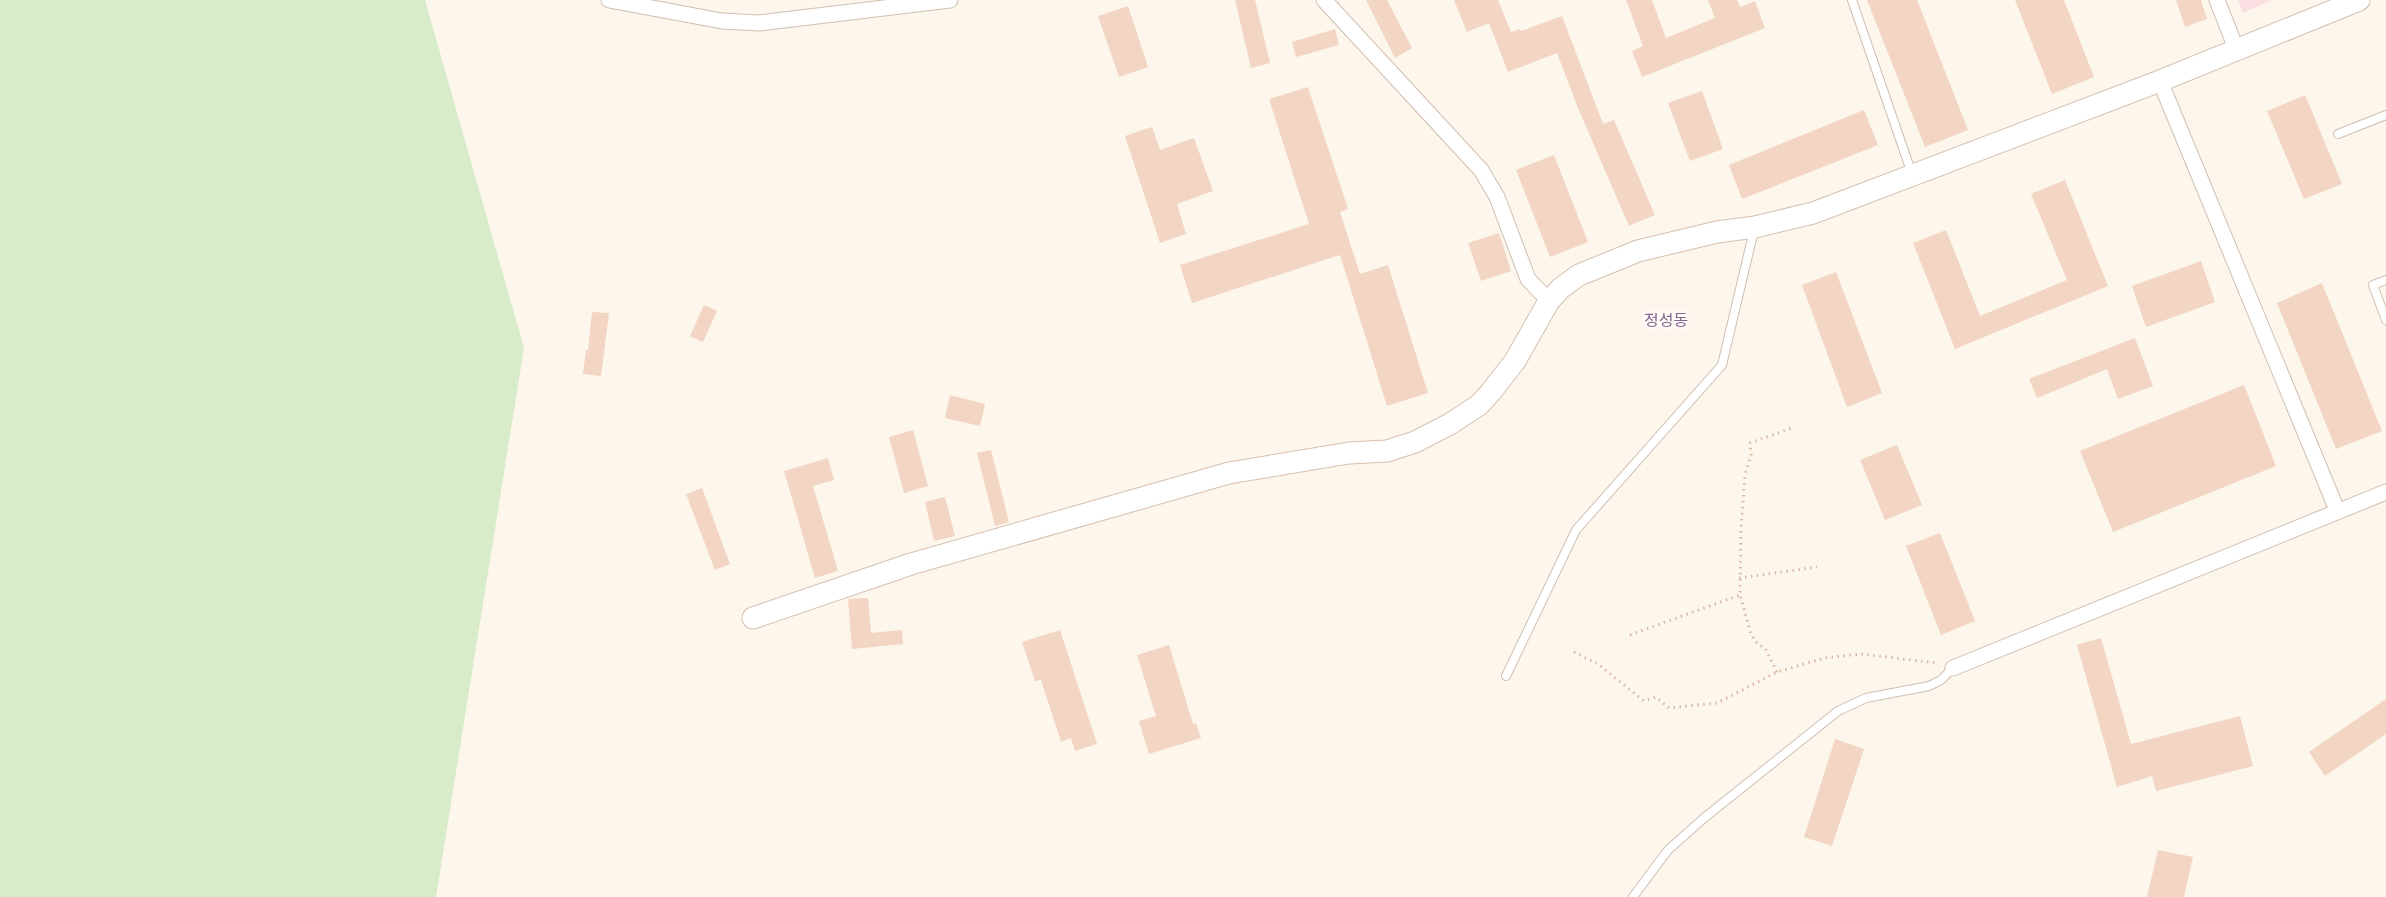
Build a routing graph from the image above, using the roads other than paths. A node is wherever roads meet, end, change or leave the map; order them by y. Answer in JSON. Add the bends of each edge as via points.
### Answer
{"nodes":[{"id":1,"x":609,"y":0,"type":"edge"},
{"id":2,"x":950,"y":0,"type":"edge"},
{"id":3,"x":1324,"y":0,"type":"edge"},
{"id":4,"x":1851,"y":0,"type":"edge"},
{"id":5,"x":2217,"y":0,"type":"edge"},
{"id":6,"x":2360,"y":0,"type":"edge"},
{"id":7,"x":2236,"y":51,"type":"junction"},
{"id":8,"x":2160,"y":81,"type":"junction"},
{"id":9,"x":2386,"y":116,"type":"edge"},
{"id":10,"x":2338,"y":134,"type":"dead end"},
{"id":11,"x":1912,"y":175,"type":"junction"},
{"id":12,"x":1755,"y":227,"type":"junction"},
{"id":13,"x":2386,"y":280,"type":"edge"},
{"id":14,"x":1550,"y":301,"type":"junction"},
{"id":15,"x":2386,"y":320,"type":"edge"},
{"id":16,"x":2386,"y":492,"type":"edge"},
{"id":17,"x":2337,"y":510,"type":"junction"},
{"id":18,"x":753,"y":618,"type":"dead end"},
{"id":19,"x":1953,"y":668,"type":"joint"},
{"id":20,"x":1506,"y":676,"type":"dead end"},
{"id":21,"x":1633,"y":897,"type":"edge"}],
"edges":[{"from":1,"to":2,"type":"street","via":[[759,24]]},
{"from":3,"to":14,"type":"street","via":[[1481,170],[1497,197],[1528,279]]},
{"from":4,"to":11,"type":"lane"},
{"from":5,"to":7,"type":"street"},
{"from":6,"to":7,"type":"street"},
{"from":7,"to":8,"type":"street"},
{"from":8,"to":11,"type":"street"},
{"from":8,"to":17,"type":"street"},
{"from":9,"to":10,"type":"lane"},
{"from":11,"to":12,"type":"street","via":[[1813,213]]},
{"from":12,"to":14,"type":"street","via":[[1638,251],[1579,275]]},
{"from":12,"to":20,"type":"lane","via":[[1722,365],[1576,530]]},
{"from":13,"to":15,"type":"lane","via":[[2373,285]]},
{"from":14,"to":18,"type":"street","via":[[1491,393],[1450,424],[1415,442],[1387,451],[1349,453],[1229,473],[911,564]]},
{"from":16,"to":17,"type":"street"},
{"from":17,"to":19,"type":"street"},
{"from":19,"to":21,"type":"lane","via":[[1929,686],[1866,698],[1838,711],[1668,850]]}]}
